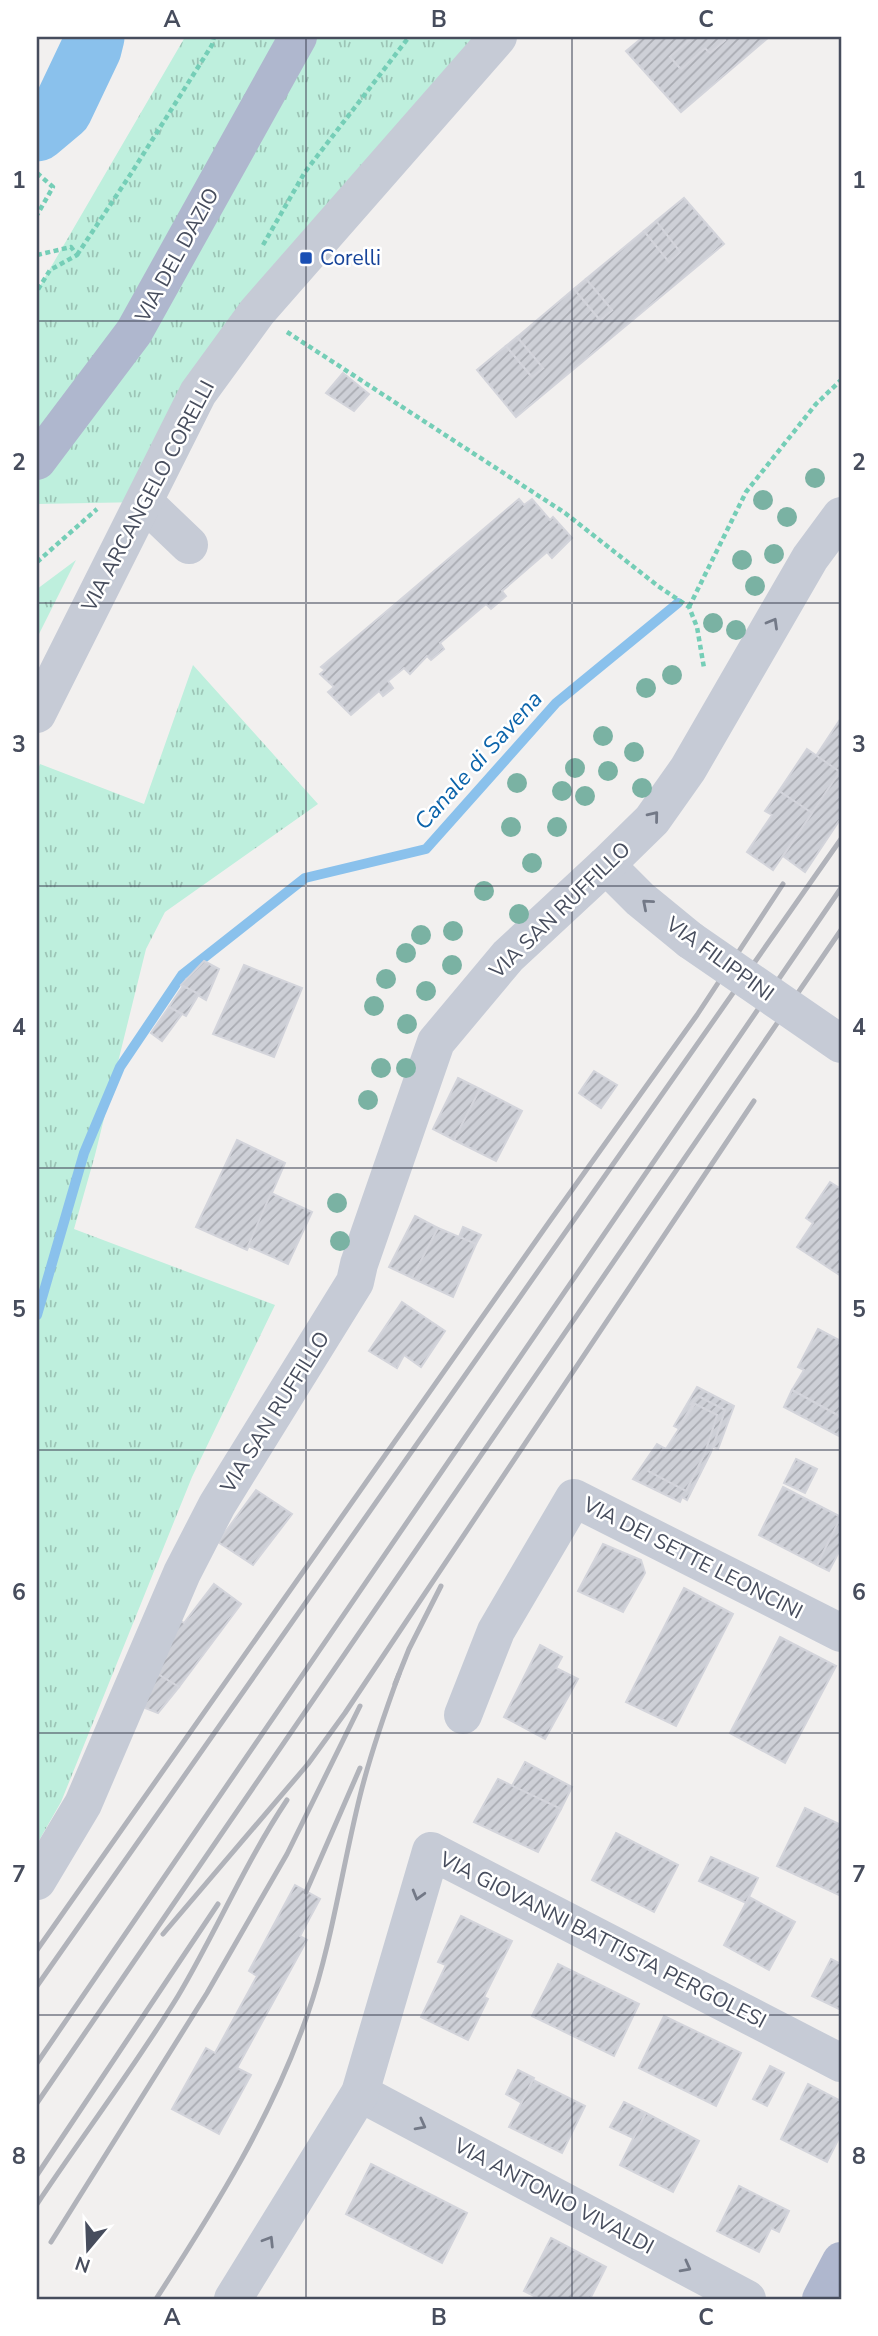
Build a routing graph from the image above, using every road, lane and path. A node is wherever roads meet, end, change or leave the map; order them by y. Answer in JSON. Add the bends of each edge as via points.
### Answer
{"nodes":[{"id":1,"x":214,"y":37,"type":"edge"},
{"id":2,"x":299,"y":37,"type":"edge"},
{"id":3,"x":498,"y":37,"type":"edge"},
{"id":4,"x":37,"y":173,"type":"edge"},
{"id":5,"x":37,"y":215,"type":"edge"},
{"id":6,"x":37,"y":255,"type":"edge"},
{"id":7,"x":77,"y":255,"type":"junction"},
{"id":8,"x":37,"y":291,"type":"edge"},
{"id":9,"x":257,"y":312,"type":"junction"},
{"id":10,"x":841,"y":380,"type":"edge"},
{"id":11,"x":37,"y":461,"type":"edge"},
{"id":12,"x":144,"y":502,"type":"junction"},
{"id":13,"x":841,"y":516,"type":"edge"},
{"id":14,"x":189,"y":545,"type":"dead end"},
{"id":15,"x":37,"y":714,"type":"edge"},
{"id":16,"x":607,"y":865,"type":"junction"},
{"id":17,"x":841,"y":1044,"type":"edge"},
{"id":18,"x":841,"y":1633,"type":"edge"},
{"id":19,"x":463,"y":1714,"type":"dead end"},
{"id":20,"x":37,"y":1881,"type":"edge"},
{"id":21,"x":841,"y":2063,"type":"edge"},
{"id":22,"x":360,"y":2093,"type":"junction"},
{"id":23,"x":841,"y":2261,"type":"edge"},
{"id":24,"x":233,"y":2299,"type":"edge"},
{"id":25,"x":747,"y":2299,"type":"edge"},
{"id":26,"x":821,"y":2299,"type":"edge"}],
"edges":[{"from":1,"to":7,"type":"path"},
{"from":2,"to":11,"type":"main road","name":"VIA DEL DAZIO","via":[[134,332]]},
{"from":3,"to":9,"type":"street","name":"VIA ARCANGELO CORELLI"},
{"from":4,"to":5,"type":"path","via":[[53,187]]},
{"from":6,"to":7,"type":"path","via":[[72,247]]},
{"from":7,"to":8,"type":"path","via":[[50,270]]},
{"from":9,"to":10,"type":"path","via":[[565,513],[689,607],[746,492],[816,404]]},
{"from":9,"to":12,"type":"street","name":"VIA ARCANGELO CORELLI","via":[[198,393]]},
{"from":12,"to":14,"type":"street"},
{"from":12,"to":15,"type":"street","name":"VIA ARCANGELO CORELLI"},
{"from":16,"to":13,"type":"street","name":"VIA SAN RUFFILLO","one_way":true,"via":[[652,820],[688,769],[810,558]]},
{"from":17,"to":16,"type":"street","name":"VIA FILIPPINI","one_way":true,"bridge":true,"via":[[690,940]]},
{"from":16,"to":20,"type":"street","name":"VIA SAN RUFFILLO","via":[[508,956],[436,1042],[355,1282],[217,1505],[182,1573],[83,1804]]},
{"from":18,"to":19,"type":"street","name":"VIA DEI SETTE LEONCINI","via":[[574,1498],[496,1631]]},
{"from":21,"to":22,"type":"street","name":"VIA GIOVANNI BATTISTA PERGOLESI","one_way":true,"via":[[431,1851]]},
{"from":24,"to":22,"type":"street","name":"VIA GIOVANNI BATTISTA PERGOLESI","one_way":true},
{"from":22,"to":25,"type":"street","name":"VIA ANTONIO VIVALDI","one_way":true},
{"from":23,"to":26,"type":"main road"}]}
